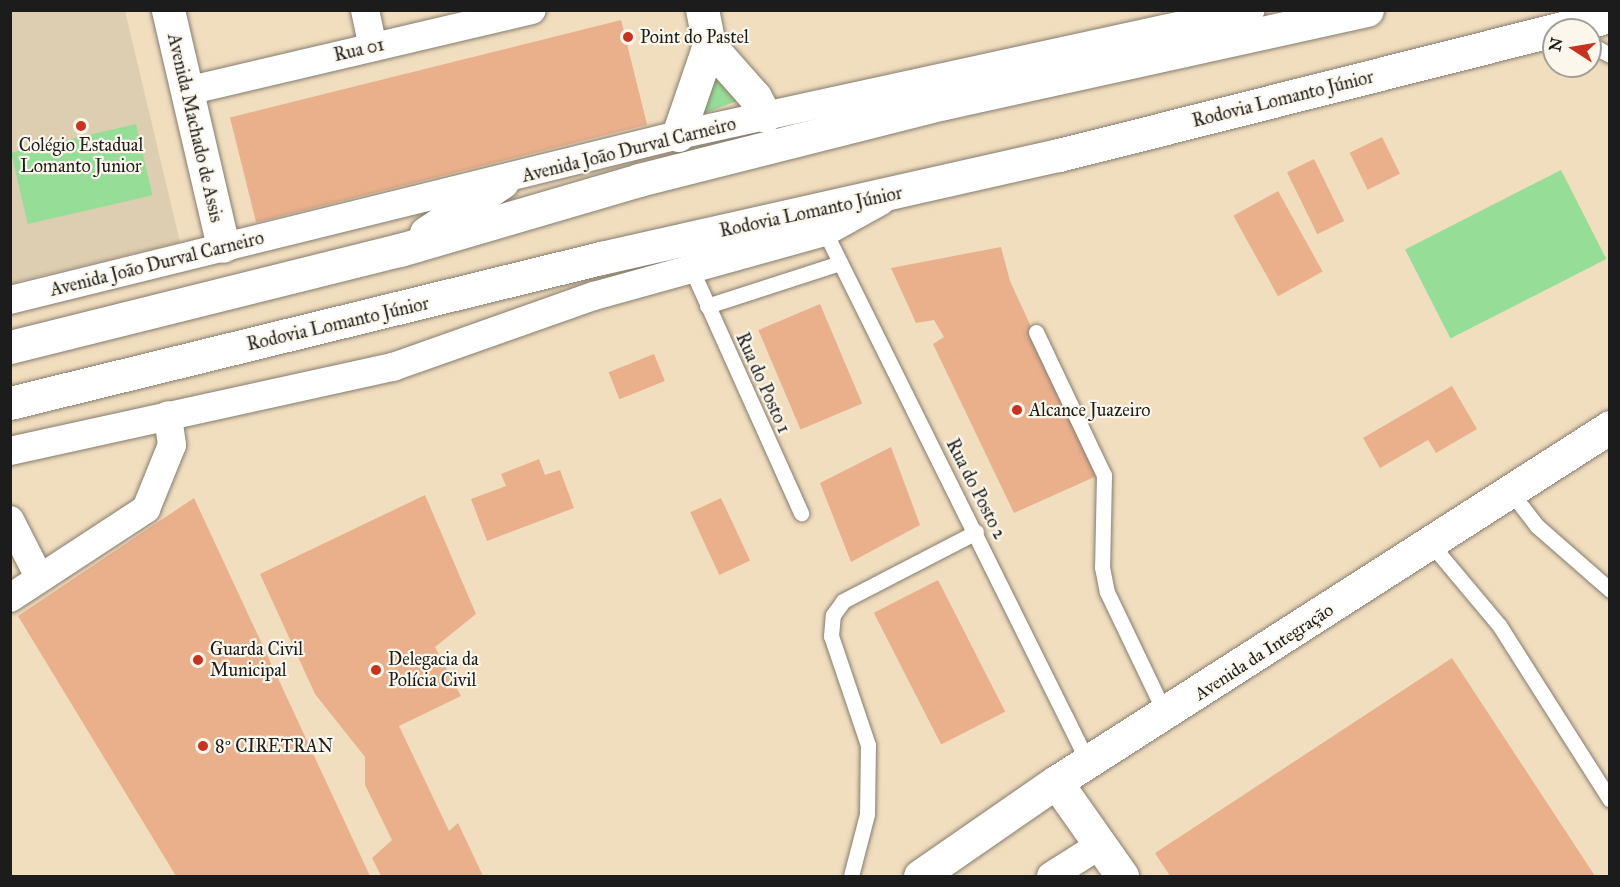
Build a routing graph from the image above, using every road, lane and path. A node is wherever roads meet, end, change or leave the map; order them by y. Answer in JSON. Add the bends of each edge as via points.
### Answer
{"nodes":[{"id":1,"x":168,"y":10,"type":"edge"},
{"id":2,"x":364,"y":10,"type":"edge"},
{"id":3,"x":532,"y":10,"type":"edge"},
{"id":4,"x":702,"y":10,"type":"edge"},
{"id":5,"x":1251,"y":10,"type":"edge"},
{"id":6,"x":1366,"y":10,"type":"edge"},
{"id":7,"x":1542,"y":33,"type":"edge"},
{"id":8,"x":710,"y":45,"type":"junction"},
{"id":9,"x":373,"y":47,"type":"junction"},
{"id":10,"x":187,"y":91,"type":"junction"},
{"id":11,"x":765,"y":116,"type":"junction"},
{"id":12,"x":678,"y":135,"type":"junction"},
{"id":13,"x":502,"y":182,"type":"junction"},
{"id":14,"x":893,"y":194,"type":"junction"},
{"id":15,"x":825,"y":232,"type":"junction"},
{"id":16,"x":223,"y":246,"type":"junction"},
{"id":17,"x":400,"y":250,"type":"junction"},
{"id":18,"x":840,"y":263,"type":"junction"},
{"id":19,"x":691,"y":268,"type":"junction"},
{"id":20,"x":10,"y":300,"type":"edge"},
{"id":21,"x":707,"y":306,"type":"junction"},
{"id":22,"x":1036,"y":332,"type":"dead end"},
{"id":23,"x":10,"y":347,"type":"edge"},
{"id":24,"x":10,"y":403,"type":"edge"},
{"id":25,"x":168,"y":415,"type":"junction"},
{"id":26,"x":1610,"y":427,"type":"edge"},
{"id":27,"x":10,"y":451,"type":"edge"},
{"id":28,"x":1510,"y":491,"type":"junction"},
{"id":29,"x":801,"y":513,"type":"dead end"},
{"id":30,"x":10,"y":520,"type":"edge"},
{"id":31,"x":976,"y":532,"type":"junction"},
{"id":32,"x":1431,"y":544,"type":"junction"},
{"id":33,"x":39,"y":577,"type":"junction"},
{"id":34,"x":1610,"y":590,"type":"edge"},
{"id":35,"x":10,"y":598,"type":"edge"},
{"id":36,"x":1166,"y":715,"type":"junction"},
{"id":37,"x":1089,"y":764,"type":"junction"},
{"id":38,"x":1056,"y":782,"type":"junction"},
{"id":39,"x":1610,"y":800,"type":"edge"},
{"id":40,"x":1100,"y":845,"type":"junction"},
{"id":41,"x":851,"y":876,"type":"edge"},
{"id":42,"x":920,"y":876,"type":"edge"},
{"id":43,"x":1051,"y":876,"type":"edge"},
{"id":44,"x":1122,"y":876,"type":"edge"}],
"edges":[{"from":1,"to":10,"type":"main road","name":"Avenida Machado de Assis"},
{"from":2,"to":9,"type":"street"},
{"from":3,"to":9,"type":"street","name":"Rua 01"},
{"from":4,"to":8,"type":"main road"},
{"from":5,"to":11,"type":"street","name":"Avenida João Durval Carneiro"},
{"from":6,"to":17,"type":"main road","via":[[944,104],[639,180]]},
{"from":7,"to":14,"type":"main road","name":"Rodovia Lomanto Júnior"},
{"from":8,"to":11,"type":"main road","via":[[755,97]]},
{"from":8,"to":12,"type":"main road"},
{"from":9,"to":10,"type":"street","name":"Rua 01"},
{"from":10,"to":16,"type":"main road","name":"Avenida Machado de Assis"},
{"from":11,"to":12,"type":"street","name":"Avenida João Durval Carneiro"},
{"from":12,"to":13,"type":"street","name":"Avenida João Durval Carneiro"},
{"from":13,"to":16,"type":"street","name":"Avenida João Durval Carneiro"},
{"from":13,"to":17,"type":"main road"},
{"from":14,"to":15,"type":"street"},
{"from":14,"to":24,"type":"main road","name":"Rodovia Lomanto Júnior","via":[[528,276]]},
{"from":15,"to":18,"type":"lane","name":"Rua do Posto 2"},
{"from":15,"to":19,"type":"street"},
{"from":16,"to":20,"type":"street","name":"Avenida João Durval Carneiro"},
{"from":17,"to":23,"type":"main road"},
{"from":18,"to":21,"type":"lane"},
{"from":18,"to":31,"type":"lane","name":"Rua do Posto 2"},
{"from":19,"to":21,"type":"lane","name":"Rua do Posto 1"},
{"from":19,"to":25,"type":"street","via":[[393,367]]},
{"from":21,"to":29,"type":"lane","name":"Rua do Posto 1"},
{"from":22,"to":36,"type":"lane","via":[[1104,475],[1102,567],[1107,592]]},
{"from":25,"to":27,"type":"street"},
{"from":25,"to":33,"type":"street","via":[[172,445],[146,508]]},
{"from":26,"to":28,"type":"main road","name":"Avenida da Integração"},
{"from":28,"to":32,"type":"main road","name":"Avenida da Integração"},
{"from":28,"to":34,"type":"lane","via":[[1537,526]]},
{"from":30,"to":33,"type":"street"},
{"from":31,"to":37,"type":"lane","name":"Rua do Posto 2"},
{"from":31,"to":41,"type":"lane","via":[[843,601],[833,615],[831,636],[868,745],[867,814]]},
{"from":32,"to":36,"type":"main road","name":"Avenida da Integração"},
{"from":32,"to":39,"type":"lane","via":[[1499,625]]},
{"from":33,"to":35,"type":"street"},
{"from":36,"to":37,"type":"main road","name":"Avenida da Integração"},
{"from":37,"to":38,"type":"main road","name":"Avenida da Integração"},
{"from":38,"to":40,"type":"main road"},
{"from":38,"to":42,"type":"main road","name":"Avenida da Integração"},
{"from":40,"to":43,"type":"street"},
{"from":40,"to":44,"type":"main road"}]}
